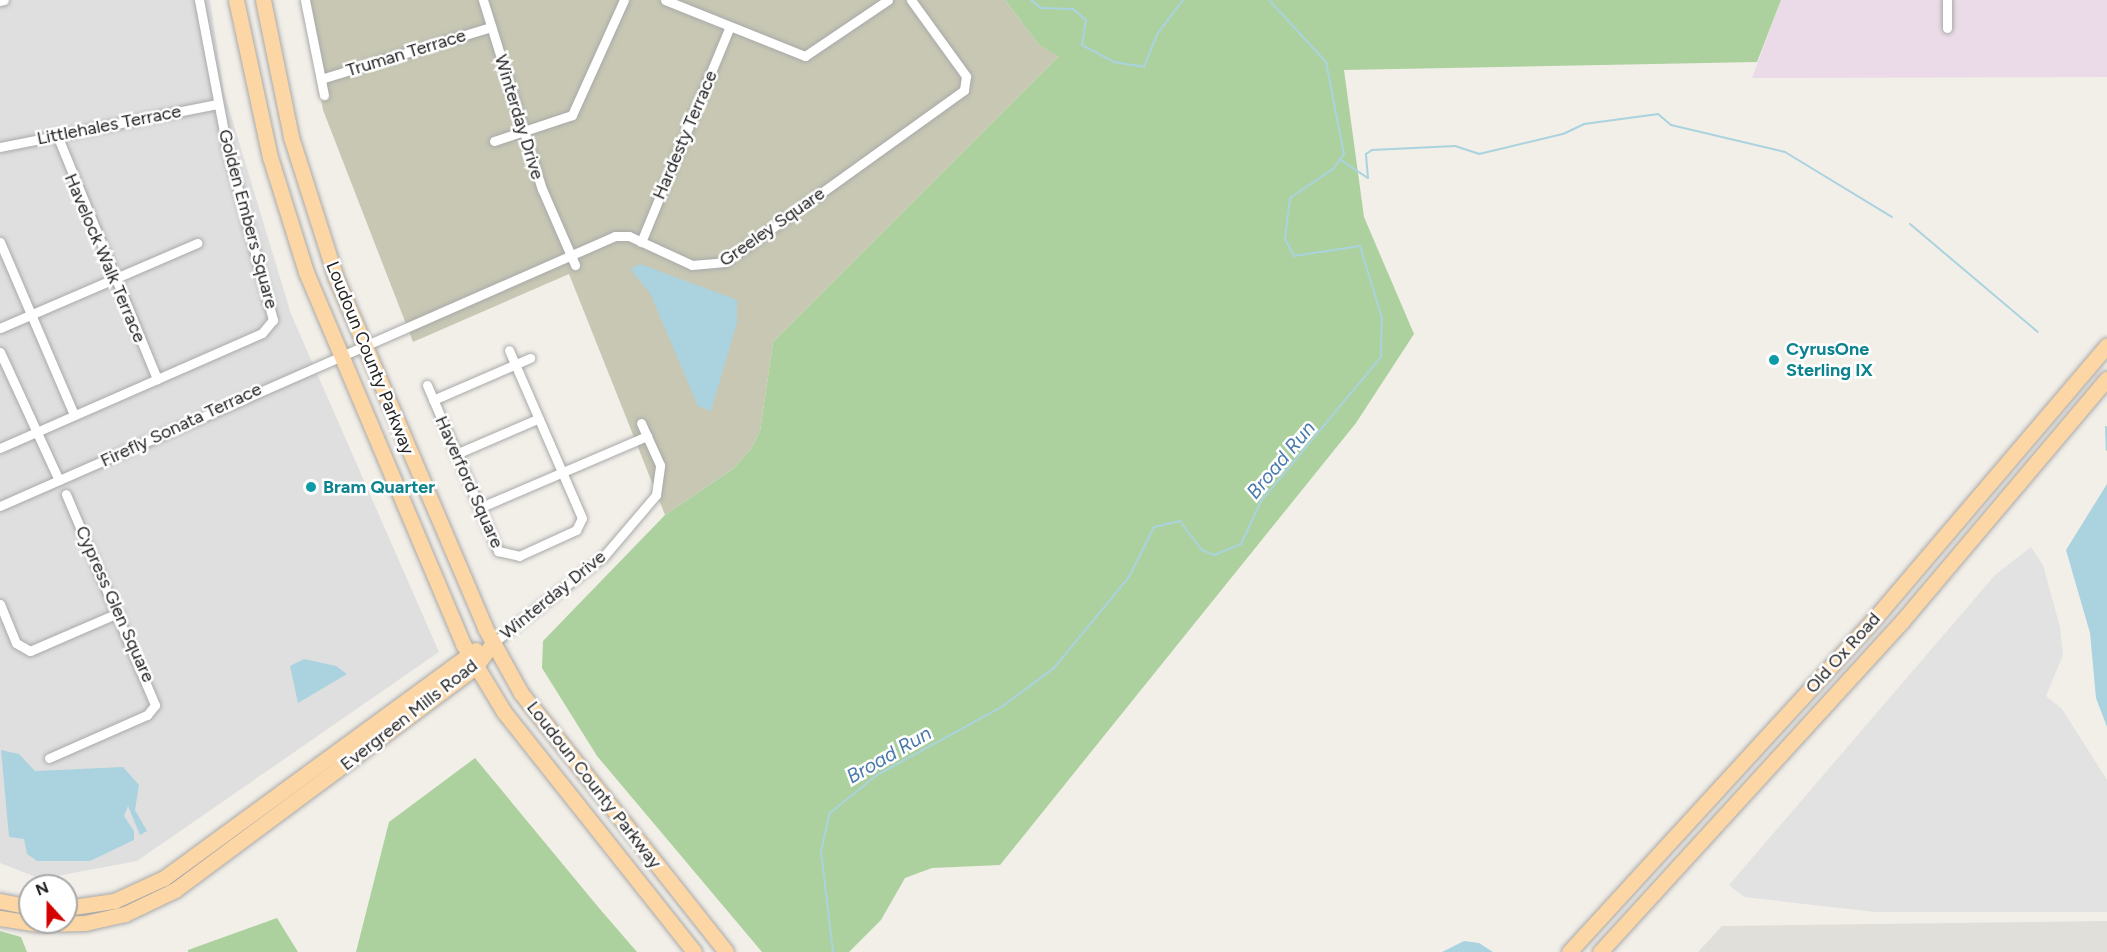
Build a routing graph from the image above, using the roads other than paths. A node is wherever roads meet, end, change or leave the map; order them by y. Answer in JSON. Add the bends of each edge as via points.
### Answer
{"nodes":[{"id":1,"x":199,"y":0,"type":"edge"},
{"id":2,"x":236,"y":0,"type":"edge"},
{"id":3,"x":262,"y":0,"type":"edge"},
{"id":4,"x":305,"y":0,"type":"edge"},
{"id":5,"x":483,"y":0,"type":"edge"},
{"id":6,"x":624,"y":0,"type":"edge"},
{"id":7,"x":665,"y":0,"type":"edge"},
{"id":8,"x":888,"y":0,"type":"edge"},
{"id":9,"x":911,"y":0,"type":"edge"},
{"id":10,"x":1947,"y":0,"type":"edge"},
{"id":11,"x":491,"y":27,"type":"junction"},
{"id":12,"x":729,"y":28,"type":"junction"},
{"id":13,"x":1947,"y":28,"type":"dead end"},
{"id":14,"x":321,"y":79,"type":"junction"},
{"id":15,"x":324,"y":95,"type":"dead end"},
{"id":16,"x":218,"y":104,"type":"junction"},
{"id":17,"x":524,"y":131,"type":"junction"},
{"id":18,"x":57,"y":135,"type":"junction"},
{"id":19,"x":494,"y":141,"type":"dead end"},
{"id":20,"x":0,"y":147,"type":"edge"},
{"id":21,"x":0,"y":242,"type":"edge"},
{"id":22,"x":641,"y":242,"type":"junction"},
{"id":23,"x":197,"y":243,"type":"dead end"},
{"id":24,"x":570,"y":254,"type":"junction"},
{"id":25,"x":574,"y":265,"type":"dead end"},
{"id":26,"x":114,"y":277,"type":"junction"},
{"id":27,"x":31,"y":314,"type":"junction"},
{"id":28,"x":0,"y":327,"type":"edge"},
{"id":29,"x":2107,"y":345,"type":"edge"},
{"id":30,"x":363,"y":347,"type":"junction"},
{"id":31,"x":509,"y":350,"type":"dead end"},
{"id":32,"x":0,"y":352,"type":"edge"},
{"id":33,"x":338,"y":357,"type":"junction"},
{"id":34,"x":530,"y":358,"type":"dead end"},
{"id":35,"x":516,"y":364,"type":"junction"},
{"id":36,"x":157,"y":379,"type":"junction"},
{"id":37,"x":2107,"y":379,"type":"edge"},
{"id":38,"x":427,"y":385,"type":"dead end"},
{"id":39,"x":433,"y":400,"type":"junction"},
{"id":40,"x":74,"y":415,"type":"junction"},
{"id":41,"x":539,"y":418,"type":"junction"},
{"id":42,"x":641,"y":423,"type":"dead end"},
{"id":43,"x":35,"y":432,"type":"junction"},
{"id":44,"x":646,"y":436,"type":"junction"},
{"id":45,"x":0,"y":448,"type":"edge"},
{"id":46,"x":456,"y":454,"type":"junction"},
{"id":47,"x":562,"y":472,"type":"junction"},
{"id":48,"x":59,"y":480,"type":"junction"},
{"id":49,"x":66,"y":494,"type":"dead end"},
{"id":50,"x":0,"y":506,"type":"edge"},
{"id":51,"x":479,"y":508,"type":"junction"},
{"id":52,"x":0,"y":604,"type":"edge"},
{"id":53,"x":118,"y":613,"type":"junction"},
{"id":54,"x":493,"y":644,"type":"junction"},
{"id":55,"x":471,"y":660,"type":"junction"},
{"id":56,"x":49,"y":758,"type":"dead end"},
{"id":57,"x":0,"y":901,"type":"edge"},
{"id":58,"x":18,"y":905,"type":"edge"},
{"id":59,"x":78,"y":906,"type":"edge"},
{"id":60,"x":0,"y":918,"type":"edge"},
{"id":61,"x":694,"y":952,"type":"edge"},
{"id":62,"x":726,"y":952,"type":"edge"},
{"id":63,"x":1569,"y":952,"type":"edge"},
{"id":64,"x":1600,"y":952,"type":"edge"}],
"edges":[{"from":1,"to":16,"type":"street","name":"Golden Embers Square"},
{"from":2,"to":33,"type":"main road","name":"Loudoun County Parkway","via":[[270,158]]},
{"from":3,"to":30,"type":"main road","name":"Loudoun County Parkway","via":[[302,175]]},
{"from":4,"to":14,"type":"street"},
{"from":5,"to":11,"type":"street","name":"Winterday Drive"},
{"from":6,"to":17,"type":"street","via":[[577,110]]},
{"from":7,"to":12,"type":"street"},
{"from":8,"to":12,"type":"street","via":[[805,56]]},
{"from":9,"to":22,"type":"street","name":"Greeley Square","via":[[966,76],[964,90],[718,266],[681,262]]},
{"from":10,"to":13,"type":"street"},
{"from":11,"to":14,"type":"street","name":"Truman Terrace"},
{"from":11,"to":17,"type":"street","name":"Winterday Drive"},
{"from":12,"to":22,"type":"street","name":"Hardesty Terrace"},
{"from":14,"to":15,"type":"street"},
{"from":16,"to":18,"type":"street","name":"Littlehales Terrace"},
{"from":16,"to":36,"type":"street","name":"Golden Embers Square","via":[[273,320],[262,333]]},
{"from":17,"to":19,"type":"street"},
{"from":17,"to":24,"type":"street","name":"Winterday Drive"},
{"from":18,"to":20,"type":"street","name":"Littlehales Terrace"},
{"from":18,"to":26,"type":"street","name":"Havelock Walk Terrace"},
{"from":21,"to":27,"type":"street"},
{"from":22,"to":24,"type":"street","name":"Greeley Square","via":[[615,236]]},
{"from":23,"to":26,"type":"street"},
{"from":24,"to":25,"type":"street","name":"Winterday Drive"},
{"from":24,"to":30,"type":"street","name":"Greeley Square"},
{"from":26,"to":27,"type":"street"},
{"from":26,"to":36,"type":"street","name":"Havelock Walk Terrace"},
{"from":27,"to":28,"type":"street"},
{"from":27,"to":40,"type":"street"},
{"from":29,"to":63,"type":"main road","name":"Old Ox Road","via":[[1875,618]]},
{"from":30,"to":33,"type":"street","name":"Firefly Sonata Terrace"},
{"from":30,"to":54,"type":"main road","name":"Loudoun County Parkway"},
{"from":31,"to":35,"type":"street","name":"Haverford Square"},
{"from":32,"to":43,"type":"street"},
{"from":33,"to":48,"type":"street","name":"Firefly Sonata Terrace"},
{"from":33,"to":55,"type":"main road","name":"Loudoun County Parkway"},
{"from":34,"to":35,"type":"street"},
{"from":35,"to":39,"type":"street"},
{"from":35,"to":41,"type":"street","name":"Haverford Square"},
{"from":36,"to":40,"type":"street","name":"Golden Embers Square"},
{"from":37,"to":64,"type":"main road","name":"Old Ox Road","via":[[1903,620]]},
{"from":38,"to":39,"type":"street","name":"Haverford Square"},
{"from":39,"to":46,"type":"street","name":"Haverford Square"},
{"from":40,"to":43,"type":"street","name":"Golden Embers Square"},
{"from":41,"to":46,"type":"street"},
{"from":41,"to":47,"type":"street","name":"Haverford Square"},
{"from":42,"to":44,"type":"street","name":"Winterday Drive"},
{"from":43,"to":45,"type":"street","name":"Golden Embers Square"},
{"from":43,"to":48,"type":"street"},
{"from":44,"to":47,"type":"street"},
{"from":44,"to":54,"type":"street","name":"Winterday Drive","via":[[661,482],[644,512],[604,556]]},
{"from":46,"to":51,"type":"street","name":"Haverford Square"},
{"from":47,"to":51,"type":"street"},
{"from":47,"to":51,"type":"street","name":"Haverford Square","via":[[581,522],[548,543],[514,557],[501,555]]},
{"from":48,"to":50,"type":"street","name":"Firefly Sonata Terrace"},
{"from":49,"to":53,"type":"street","name":"Cypress Glen Square"},
{"from":52,"to":53,"type":"street","via":[[16,643],[30,651]]},
{"from":53,"to":56,"type":"street","name":"Cypress Glen Square","via":[[155,705],[147,715]]},
{"from":54,"to":55,"type":"main road","name":"Evergreen Mills Road"},
{"from":54,"to":62,"type":"main road","name":"Loudoun County Parkway","via":[[521,693]]},
{"from":55,"to":59,"type":"main road","name":"Evergreen Mills Road","via":[[164,878],[114,901]]},
{"from":55,"to":60,"type":"main road","name":"Evergreen Mills Road","via":[[161,898],[85,923],[38,924]]},
{"from":55,"to":61,"type":"main road","name":"Loudoun County Parkway","via":[[504,712]]},
{"from":57,"to":58,"type":"main road"}]}
